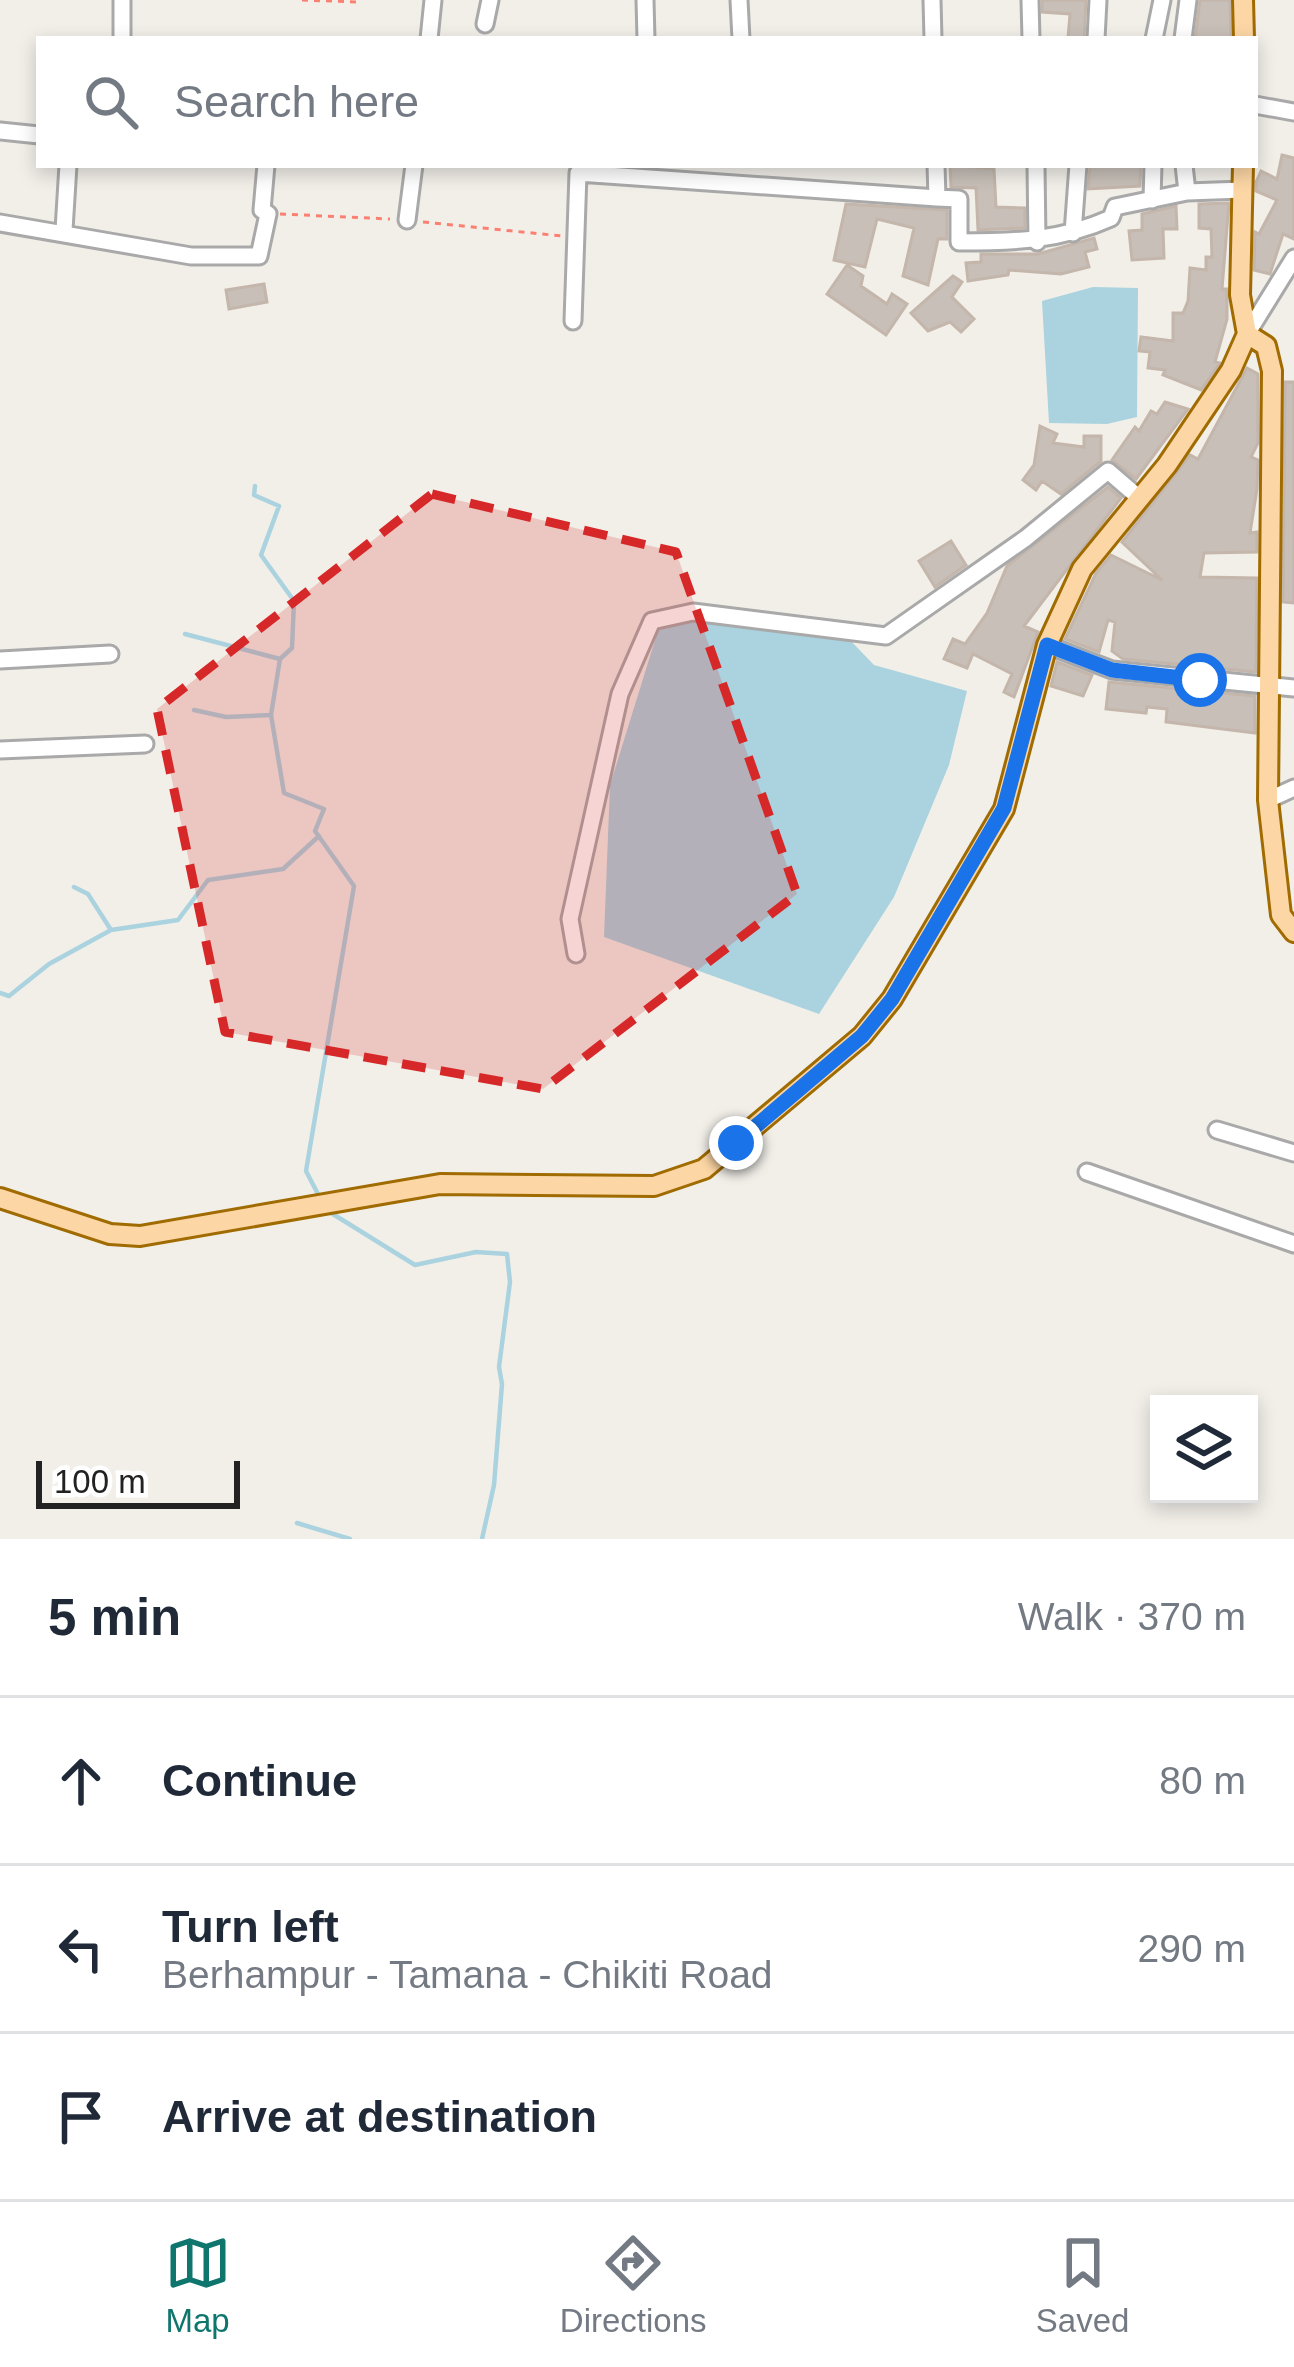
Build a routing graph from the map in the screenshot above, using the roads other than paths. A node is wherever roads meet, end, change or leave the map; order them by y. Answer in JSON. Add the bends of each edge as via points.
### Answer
{"nodes":[{"id":1,"x":122,"y":0,"type":"edge"},
{"id":2,"x":433,"y":0,"type":"edge"},
{"id":3,"x":490,"y":0,"type":"edge"},
{"id":4,"x":645,"y":0,"type":"edge"},
{"id":5,"x":739,"y":0,"type":"edge"},
{"id":6,"x":932,"y":0,"type":"edge"},
{"id":7,"x":1030,"y":0,"type":"edge"},
{"id":8,"x":1098,"y":0,"type":"edge"},
{"id":9,"x":1162,"y":0,"type":"edge"},
{"id":10,"x":1188,"y":0,"type":"edge"},
{"id":11,"x":1244,"y":0,"type":"edge"},
{"id":12,"x":485,"y":24,"type":"dead end"},
{"id":13,"x":122,"y":36,"type":"edge"},
{"id":14,"x":428,"y":36,"type":"edge"},
{"id":15,"x":646,"y":36,"type":"edge"},
{"id":16,"x":741,"y":36,"type":"edge"},
{"id":17,"x":933,"y":36,"type":"edge"},
{"id":18,"x":1031,"y":36,"type":"edge"},
{"id":19,"x":1096,"y":36,"type":"edge"},
{"id":20,"x":1155,"y":36,"type":"edge"},
{"id":21,"x":1184,"y":36,"type":"edge"},
{"id":22,"x":1244,"y":36,"type":"edge"},
{"id":23,"x":1258,"y":106,"type":"edge"},
{"id":24,"x":1294,"y":112,"type":"edge"},
{"id":25,"x":0,"y":131,"type":"edge"},
{"id":26,"x":36,"y":135,"type":"edge"},
{"id":27,"x":68,"y":168,"type":"edge"},
{"id":28,"x":266,"y":168,"type":"edge"},
{"id":29,"x":414,"y":168,"type":"edge"},
{"id":30,"x":746,"y":168,"type":"edge"},
{"id":31,"x":936,"y":168,"type":"edge"},
{"id":32,"x":1036,"y":168,"type":"edge"},
{"id":33,"x":1078,"y":168,"type":"edge"},
{"id":34,"x":1153,"y":168,"type":"edge"},
{"id":35,"x":1184,"y":168,"type":"edge"},
{"id":36,"x":1243,"y":168,"type":"edge"},
{"id":37,"x":642,"y":171,"type":"edge"},
{"id":38,"x":746,"y":185,"type":"junction"},
{"id":39,"x":1243,"y":190,"type":"junction"},
{"id":40,"x":1187,"y":192,"type":"junction"},
{"id":41,"x":937,"y":197,"type":"junction"},
{"id":42,"x":1152,"y":200,"type":"junction"},
{"id":43,"x":406,"y":220,"type":"road end"},
{"id":44,"x":0,"y":223,"type":"edge"},
{"id":45,"x":64,"y":230,"type":"junction"},
{"id":46,"x":1073,"y":233,"type":"junction"},
{"id":47,"x":1037,"y":242,"type":"junction"},
{"id":48,"x":1294,"y":258,"type":"edge"},
{"id":49,"x":573,"y":321,"type":"dead end"},
{"id":50,"x":1247,"y":334,"type":"junction"},
{"id":51,"x":1137,"y":496,"type":"junction"},
{"id":52,"x":1047,"y":645,"type":"junction"},
{"id":53,"x":110,"y":654,"type":"dead end"},
{"id":54,"x":0,"y":660,"type":"edge"},
{"id":55,"x":1269,"y":686,"type":"junction"},
{"id":56,"x":1294,"y":688,"type":"edge"},
{"id":57,"x":146,"y":744,"type":"dead end"},
{"id":58,"x":0,"y":750,"type":"edge"},
{"id":59,"x":1294,"y":788,"type":"edge"},
{"id":60,"x":1268,"y":800,"type":"junction"},
{"id":61,"x":1294,"y":932,"type":"edge"},
{"id":62,"x":576,"y":954,"type":"dead end"},
{"id":63,"x":1217,"y":1130,"type":"dead end"},
{"id":64,"x":1294,"y":1154,"type":"edge"},
{"id":65,"x":1087,"y":1172,"type":"dead end"},
{"id":66,"x":0,"y":1198,"type":"edge"},
{"id":67,"x":1294,"y":1244,"type":"edge"}],
"edges":[{"from":1,"to":13,"type":"street"},
{"from":2,"to":14,"type":"street"},
{"from":3,"to":12,"type":"street"},
{"from":4,"to":15,"type":"street"},
{"from":5,"to":16,"type":"street"},
{"from":6,"to":17,"type":"street"},
{"from":7,"to":18,"type":"street"},
{"from":8,"to":19,"type":"street"},
{"from":9,"to":20,"type":"street"},
{"from":10,"to":21,"type":"street"},
{"from":11,"to":22,"type":"main road"},
{"from":23,"to":24,"type":"street"},
{"from":25,"to":26,"type":"street"},
{"from":27,"to":45,"type":"street"},
{"from":28,"to":45,"type":"street","via":[[259,256],[191,256]]},
{"from":29,"to":43,"type":"street"},
{"from":30,"to":38,"type":"street"},
{"from":31,"to":41,"type":"street"},
{"from":32,"to":47,"type":"street"},
{"from":33,"to":46,"type":"street"},
{"from":34,"to":42,"type":"street"},
{"from":35,"to":40,"type":"street"},
{"from":36,"to":39,"type":"main road"},
{"from":37,"to":38,"type":"street"},
{"from":37,"to":49,"type":"street","via":[[578,173]]},
{"from":38,"to":41,"type":"street"},
{"from":39,"to":40,"type":"street"},
{"from":39,"to":50,"type":"main road"},
{"from":40,"to":42,"type":"street"},
{"from":41,"to":47,"type":"street","via":[[958,199],[959,242]]},
{"from":42,"to":46,"type":"street","via":[[1114,206],[1111,218]]},
{"from":44,"to":45,"type":"street"},
{"from":46,"to":47,"type":"street"},
{"from":48,"to":50,"type":"street"},
{"from":50,"to":51,"type":"main road","via":[[1219,389]]},
{"from":50,"to":55,"type":"main road","via":[[1266,346],[1273,371]]},
{"from":51,"to":52,"type":"main road","via":[[1082,569]]},
{"from":51,"to":62,"type":"street","via":[[1108,471],[886,636],[692,612],[652,621],[620,694],[570,920]]},
{"from":52,"to":55,"type":"street","via":[[1112,670]]},
{"from":52,"to":66,"type":"main road","via":[[1004,808],[892,999],[862,1036],[704,1169],[654,1186],[440,1184],[140,1236]]},
{"from":53,"to":54,"type":"street"},
{"from":55,"to":56,"type":"street"},
{"from":55,"to":60,"type":"main road"},
{"from":57,"to":58,"type":"street"},
{"from":59,"to":60,"type":"street"},
{"from":60,"to":61,"type":"main road","via":[[1281,916]]},
{"from":63,"to":64,"type":"street"},
{"from":65,"to":67,"type":"street"}]}
